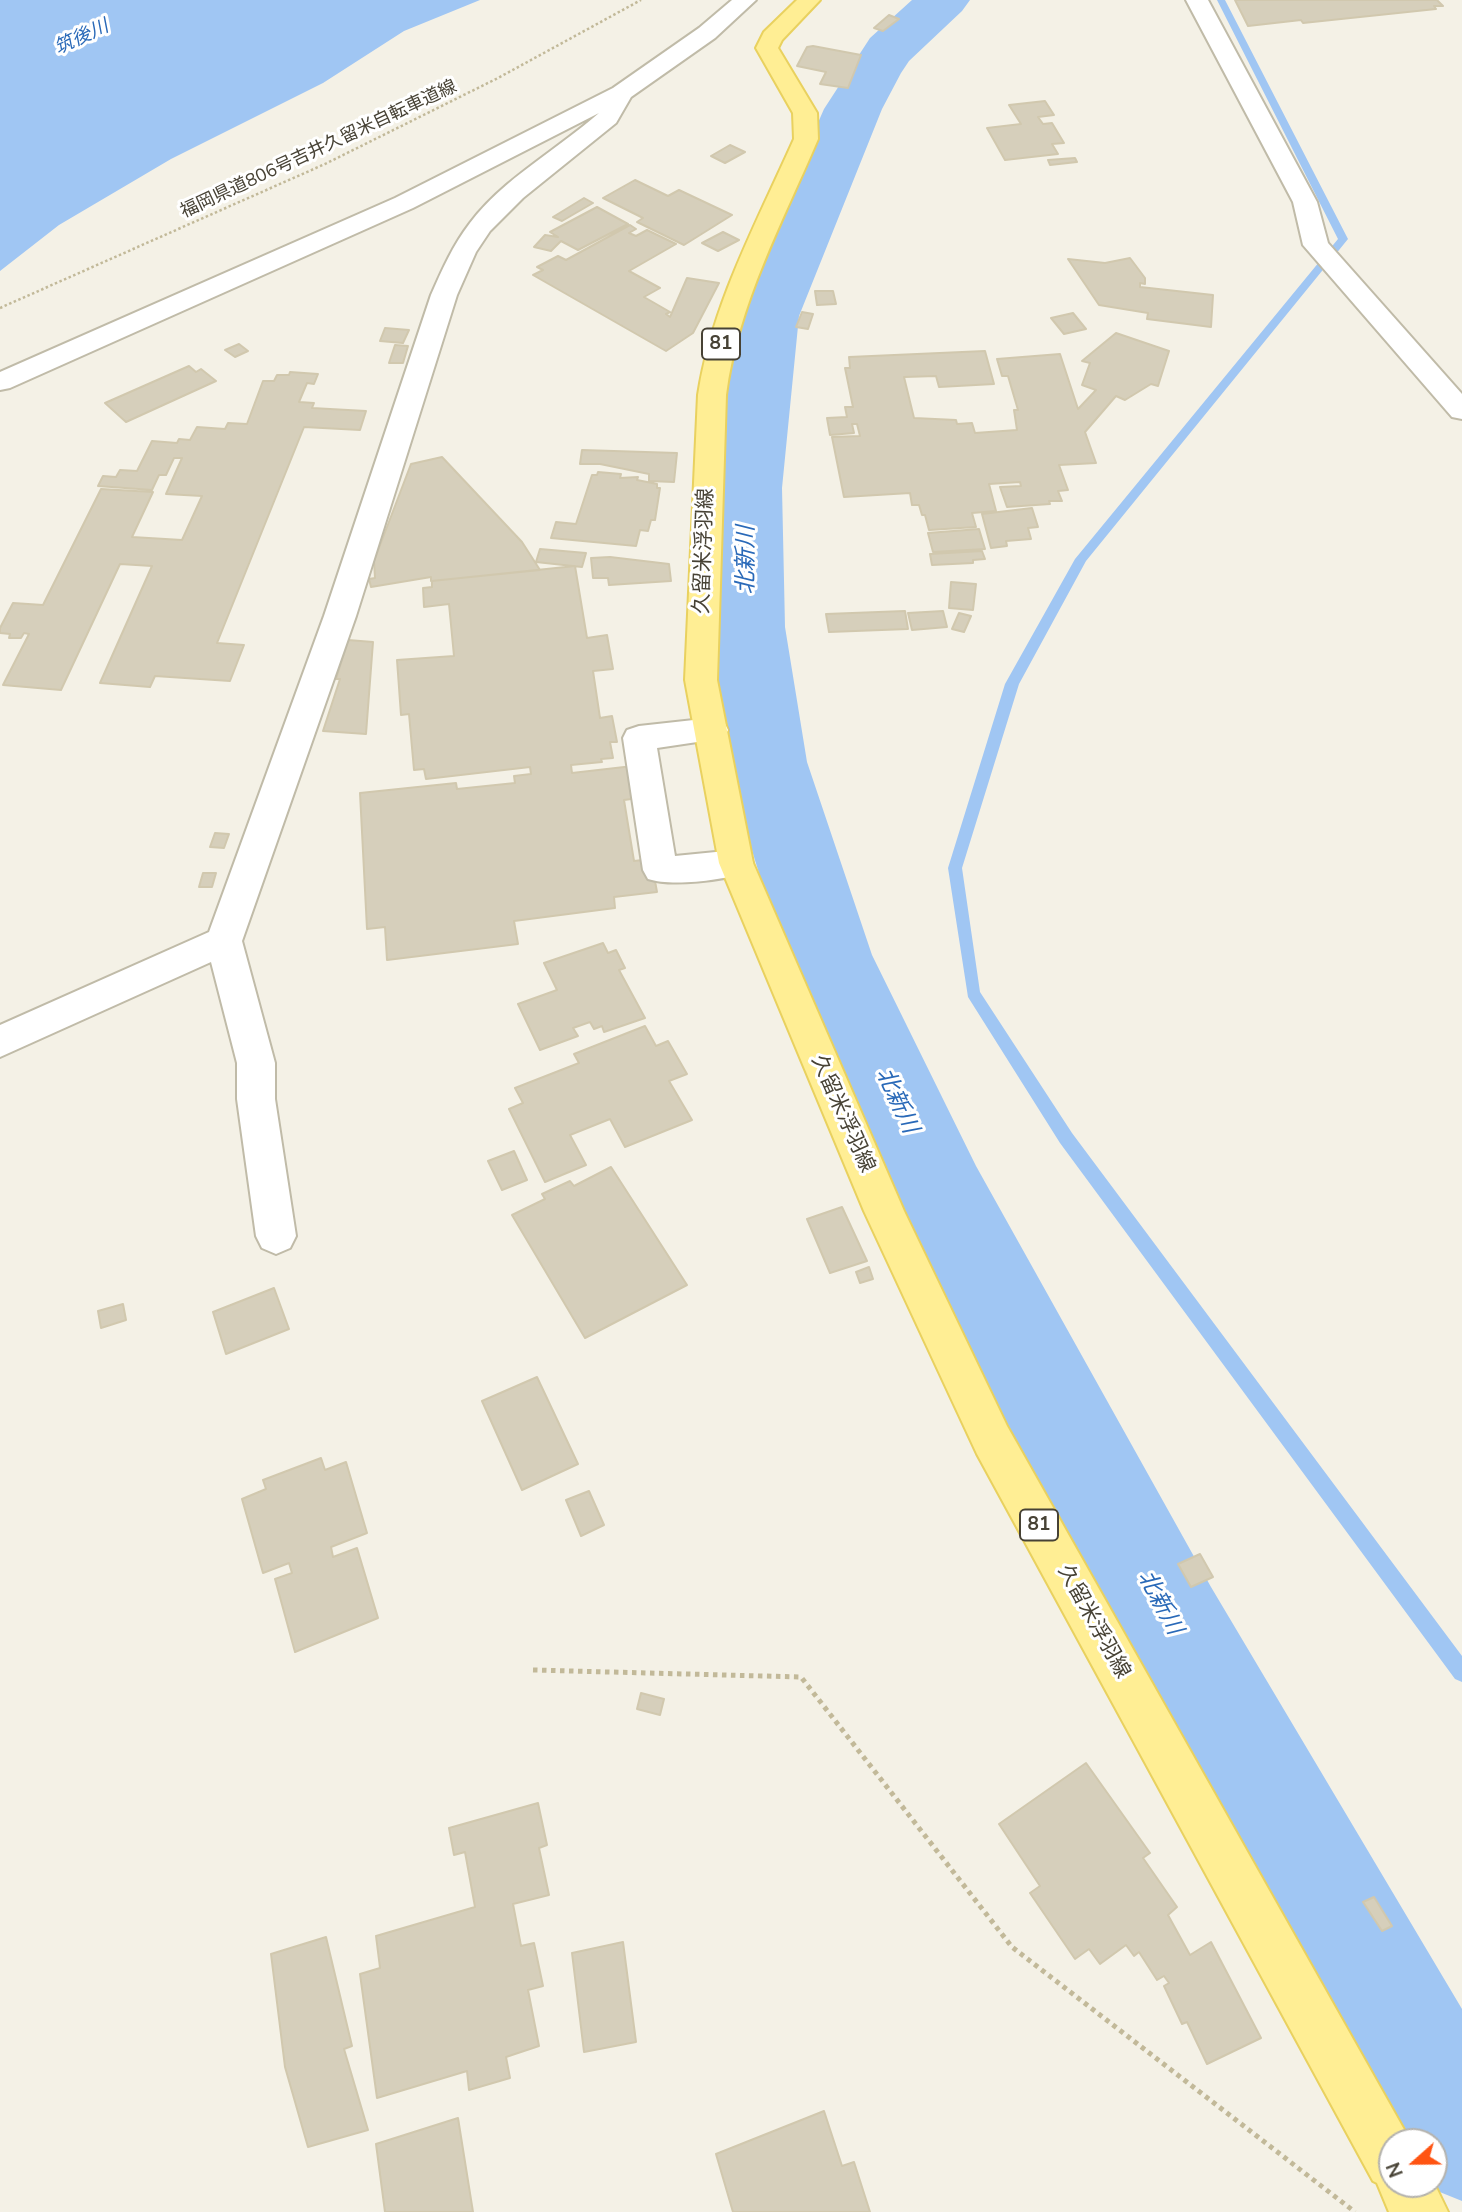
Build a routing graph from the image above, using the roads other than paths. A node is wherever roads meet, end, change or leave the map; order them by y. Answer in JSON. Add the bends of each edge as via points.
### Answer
{"nodes":[{"id":1,"x":745,"y":0,"type":"edge"},
{"id":2,"x":808,"y":0,"type":"edge"},
{"id":3,"x":1197,"y":0,"type":"edge"},
{"id":4,"x":621,"y":93,"type":"junction"},
{"id":5,"x":0,"y":382,"type":"edge"},
{"id":6,"x":1459,"y":401,"type":"edge"},
{"id":7,"x":712,"y":730,"type":"junction"},
{"id":8,"x":736,"y":863,"type":"junction"},
{"id":9,"x":224,"y":941,"type":"junction"},
{"id":10,"x":0,"y":1042,"type":"edge"},
{"id":11,"x":276,"y":1236,"type":"dead end"},
{"id":12,"x":1378,"y":2137,"type":"edge"}],
"edges":[{"from":1,"to":4,"type":"street","via":[[707,33]]},
{"from":2,"to":7,"type":"main road","name":"久留米浮羽線","number":"81","via":[[767,48],[805,113],[806,139],[730,313],[712,395],[701,680]]},
{"from":3,"to":6,"type":"street","via":[[1305,202],[1316,245]]},
{"from":4,"to":5,"type":"street","via":[[404,204]]},
{"from":4,"to":9,"type":"street","via":[[608,118],[514,192],[480,226],[464,252],[444,295],[340,616]]},
{"from":7,"to":8,"type":"main road","name":"久留米浮羽線","number":"81"},
{"from":7,"to":8,"type":"street","via":[[639,738],[660,870]]},
{"from":8,"to":12,"type":"main road","name":"久留米浮羽線","number":"81","via":[[884,1211],[992,1440]]},
{"from":9,"to":10,"type":"street"},
{"from":9,"to":11,"type":"street","via":[[256,1063],[256,1099]]}]}
